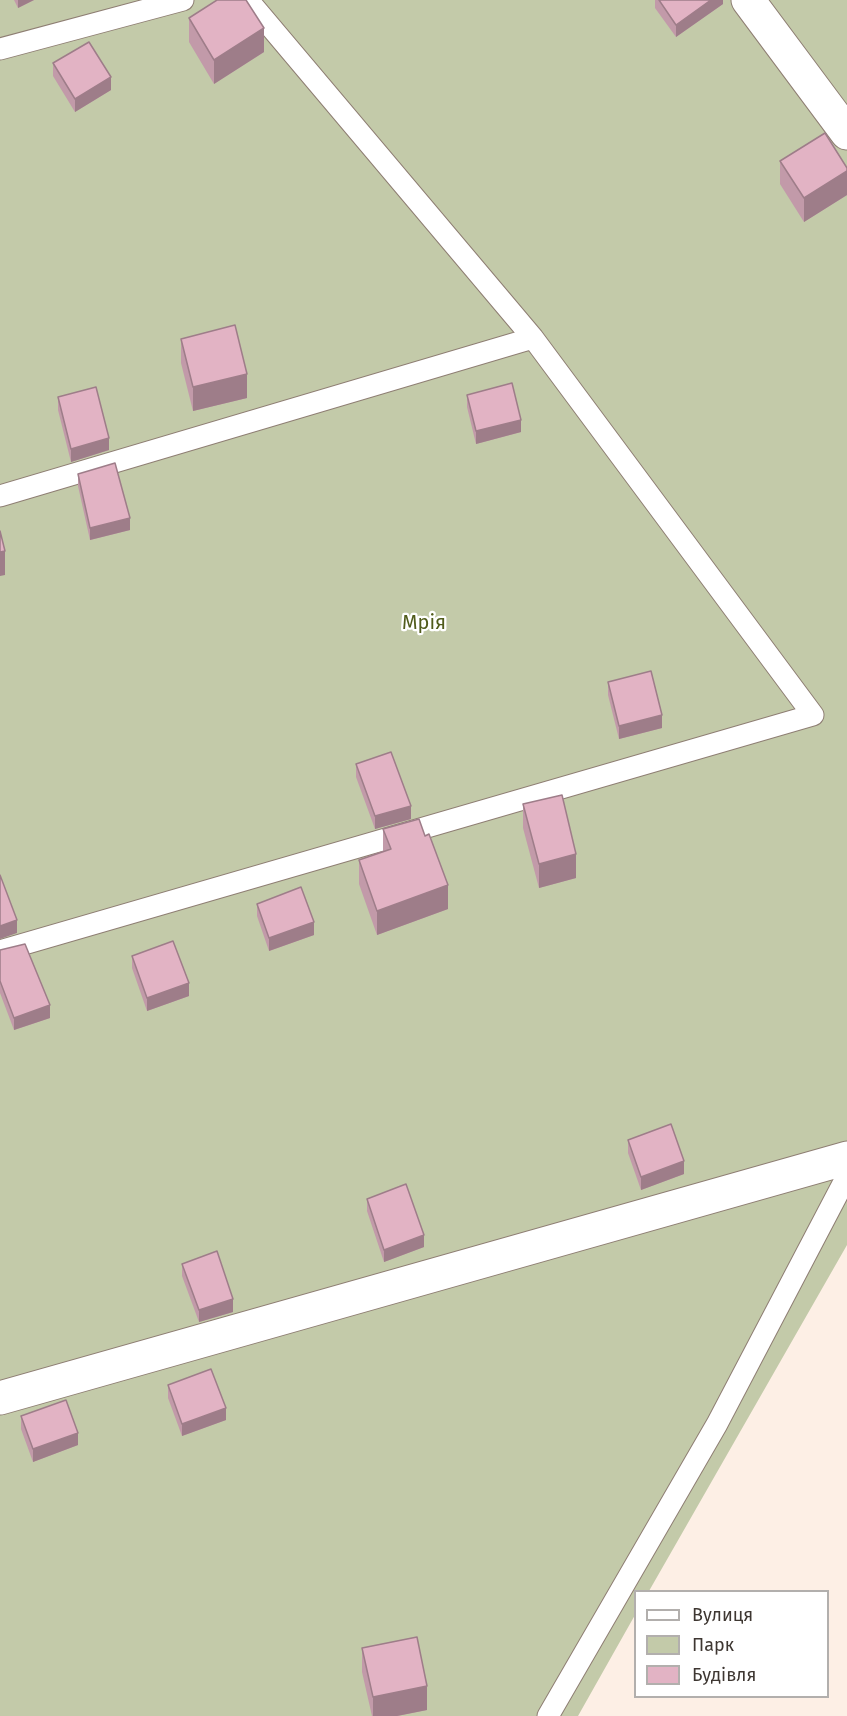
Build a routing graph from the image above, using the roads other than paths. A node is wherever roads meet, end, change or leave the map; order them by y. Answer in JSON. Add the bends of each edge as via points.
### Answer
{"nodes":[{"id":1,"x":183,"y":0,"type":"edge"},
{"id":2,"x":248,"y":0,"type":"edge"},
{"id":3,"x":748,"y":0,"type":"edge"},
{"id":4,"x":0,"y":49,"type":"edge"},
{"id":5,"x":847,"y":133,"type":"edge"},
{"id":6,"x":533,"y":338,"type":"junction"},
{"id":7,"x":0,"y":496,"type":"edge"},
{"id":8,"x":0,"y":951,"type":"edge"},
{"id":9,"x":847,"y":1158,"type":"edge"},
{"id":10,"x":847,"y":1176,"type":"edge"},
{"id":11,"x":0,"y":1398,"type":"edge"},
{"id":12,"x":548,"y":1716,"type":"edge"}],
"edges":[{"from":1,"to":4,"type":"lane"},
{"from":2,"to":6,"type":"lane"},
{"from":3,"to":5,"type":"street"},
{"from":6,"to":7,"type":"lane"},
{"from":6,"to":8,"type":"lane","via":[[813,715]]},
{"from":9,"to":11,"type":"street"},
{"from":10,"to":12,"type":"lane","via":[[717,1424]]}]}
